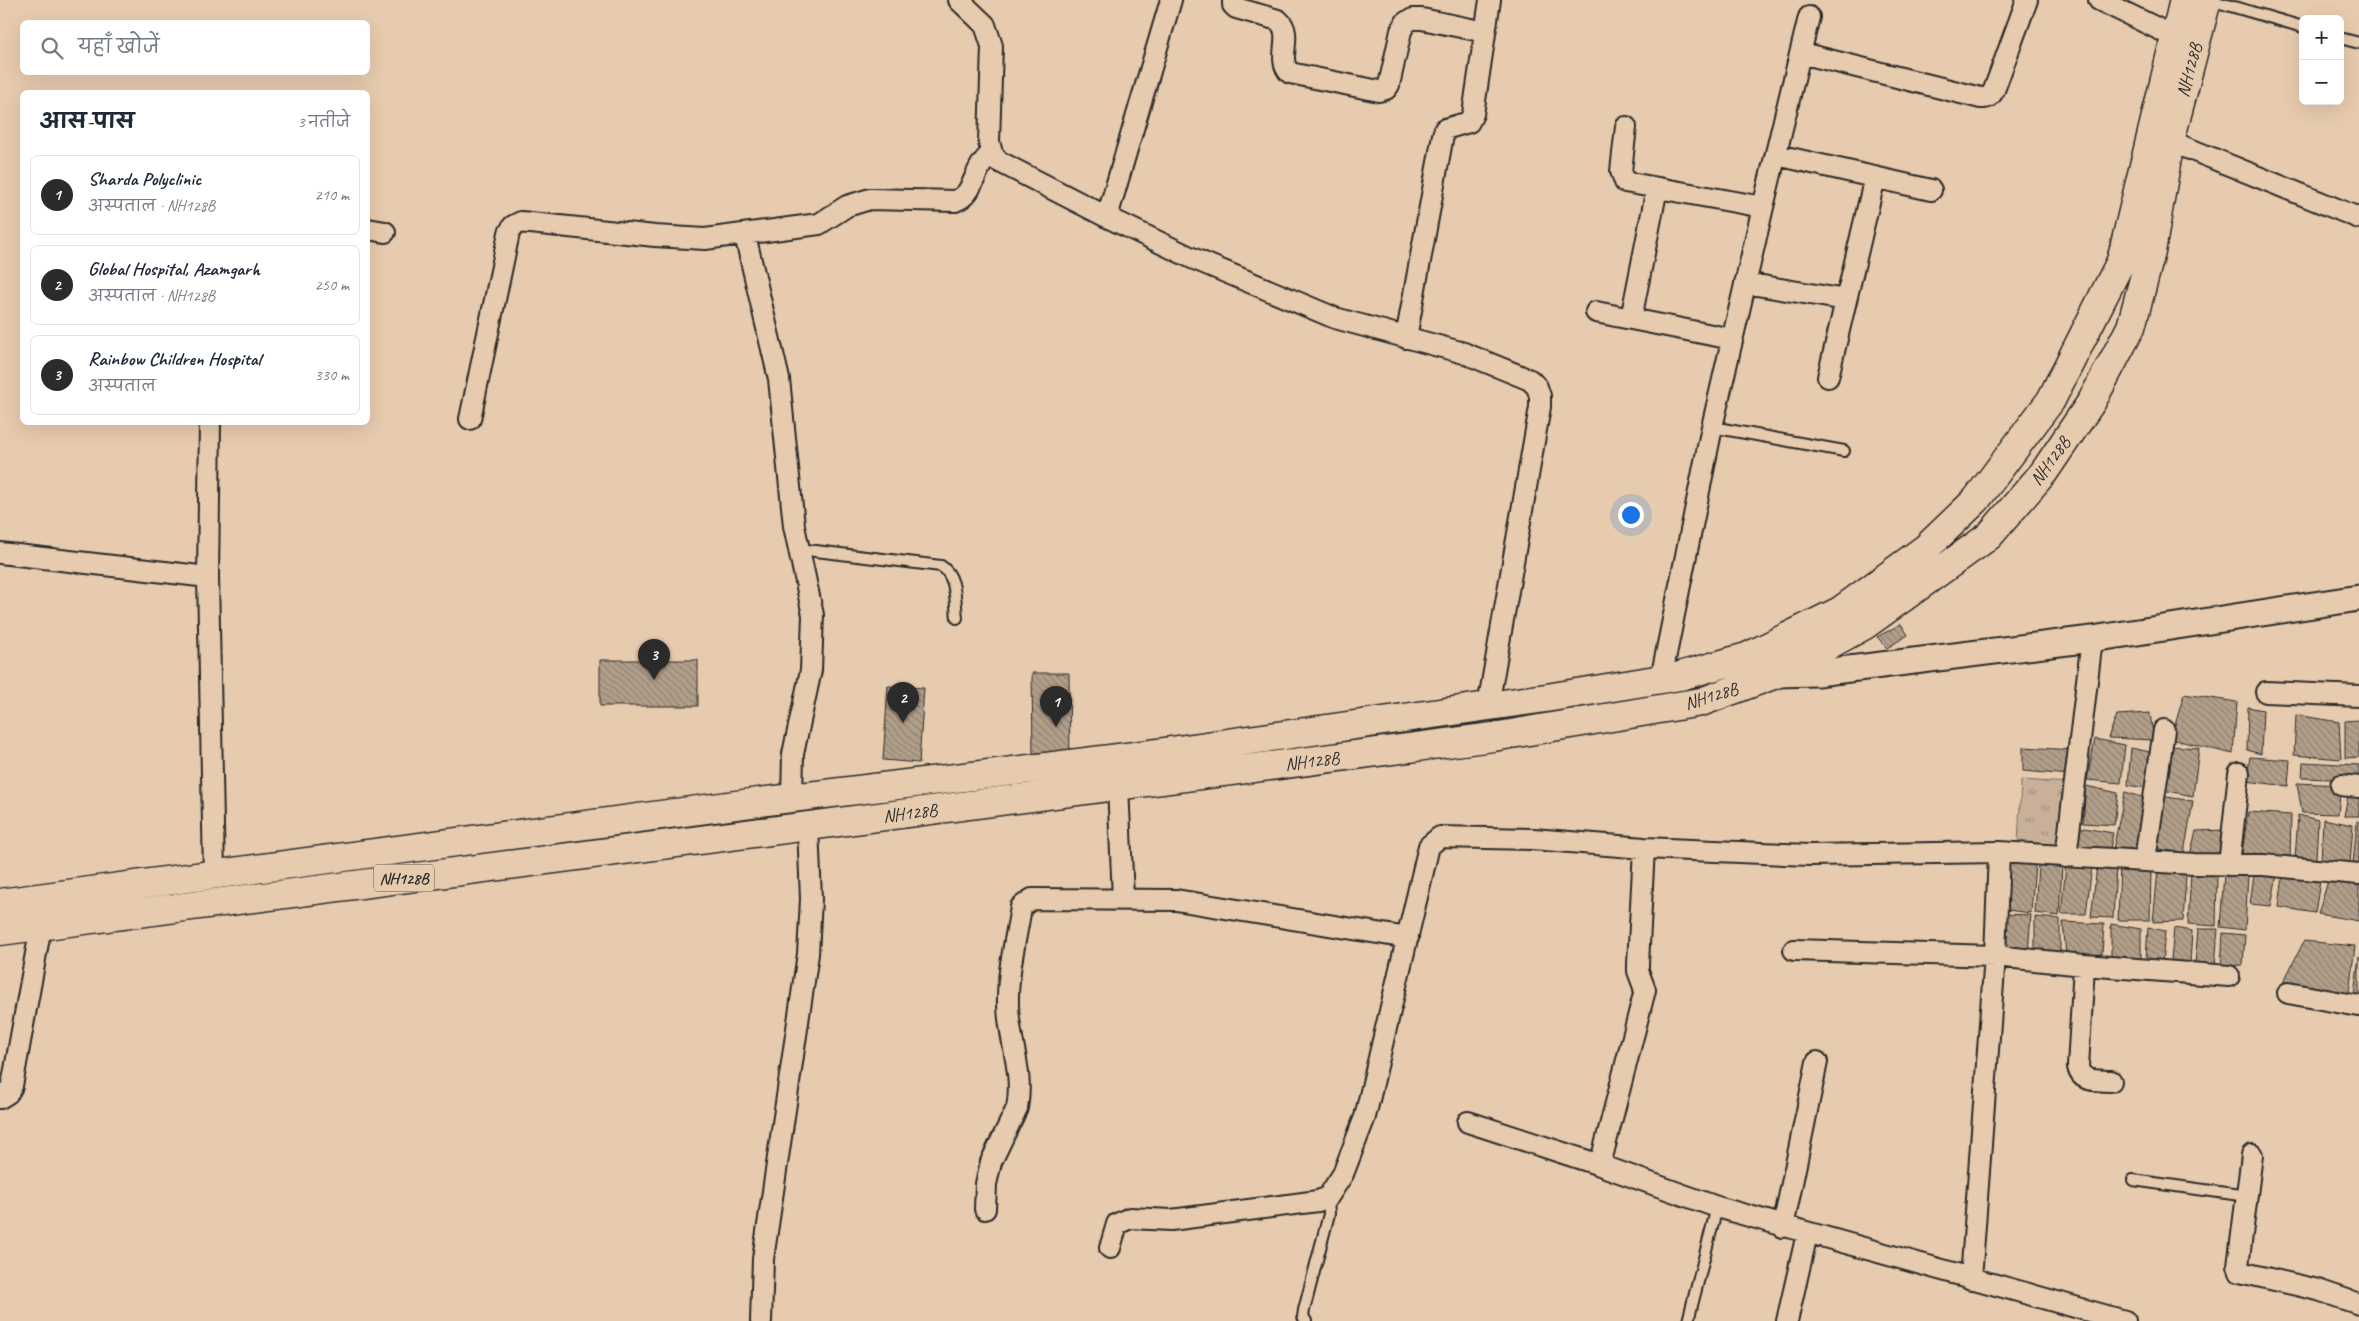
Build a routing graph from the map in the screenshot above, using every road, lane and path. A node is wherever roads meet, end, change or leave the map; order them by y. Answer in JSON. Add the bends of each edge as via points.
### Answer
{"nodes":[{"id":1,"x":959,"y":0,"type":"edge"},
{"id":2,"x":1171,"y":0,"type":"edge"},
{"id":3,"x":1233,"y":0,"type":"edge"},
{"id":4,"x":1490,"y":0,"type":"edge"},
{"id":5,"x":2027,"y":0,"type":"edge"},
{"id":6,"x":2100,"y":0,"type":"edge"},
{"id":7,"x":2184,"y":0,"type":"edge"},
{"id":8,"x":2208,"y":0,"type":"edge"},
{"id":9,"x":1420,"y":9,"type":"edge"},
{"id":10,"x":1809,"y":18,"type":"dead end"},
{"id":11,"x":2299,"y":26,"type":"edge"},
{"id":12,"x":1485,"y":32,"type":"junction"},
{"id":13,"x":2175,"y":37,"type":"junction"},
{"id":14,"x":2344,"y":39,"type":"edge"},
{"id":15,"x":2359,"y":43,"type":"edge"},
{"id":16,"x":1801,"y":53,"type":"junction"},
{"id":17,"x":1626,"y":128,"type":"dead end"},
{"id":18,"x":2170,"y":141,"type":"junction"},
{"id":19,"x":992,"y":153,"type":"junction"},
{"id":20,"x":1777,"y":155,"type":"junction"},
{"id":21,"x":1875,"y":177,"type":"junction"},
{"id":22,"x":1657,"y":188,"type":"junction"},
{"id":23,"x":1931,"y":190,"type":"dead end"},
{"id":24,"x":1763,"y":207,"type":"junction"},
{"id":25,"x":1107,"y":217,"type":"junction"},
{"id":26,"x":2359,"y":218,"type":"edge"},
{"id":27,"x":745,"y":235,"type":"junction"},
{"id":28,"x":1745,"y":283,"type":"junction"},
{"id":29,"x":1846,"y":300,"type":"junction"},
{"id":30,"x":1596,"y":312,"type":"dead end"},
{"id":31,"x":1631,"y":319,"type":"junction"},
{"id":32,"x":1406,"y":338,"type":"junction"},
{"id":33,"x":1732,"y":340,"type":"junction"},
{"id":34,"x":1828,"y":377,"type":"dead end"},
{"id":35,"x":470,"y":419,"type":"dead end"},
{"id":36,"x":210,"y":425,"type":"edge"},
{"id":37,"x":1712,"y":427,"type":"junction"},
{"id":38,"x":1844,"y":451,"type":"dead end"},
{"id":39,"x":799,"y":550,"type":"junction"},
{"id":40,"x":0,"y":553,"type":"edge"},
{"id":41,"x":208,"y":577,"type":"junction"},
{"id":42,"x":2359,"y":598,"type":"edge"},
{"id":43,"x":957,"y":618,"type":"dead end"},
{"id":44,"x":2092,"y":639,"type":"junction"},
{"id":45,"x":1747,"y":657,"type":"junction"},
{"id":46,"x":1776,"y":674,"type":"junction"},
{"id":47,"x":1661,"y":679,"type":"junction"},
{"id":48,"x":2266,"y":692,"type":"dead end"},
{"id":49,"x":2359,"y":696,"type":"edge"},
{"id":50,"x":1488,"y":706,"type":"junction"},
{"id":51,"x":2164,"y":730,"type":"dead end"},
{"id":52,"x":2239,"y":773,"type":"dead end"},
{"id":53,"x":1118,"y":786,"type":"junction"},
{"id":54,"x":792,"y":798,"type":"junction"},
{"id":55,"x":808,"y":827,"type":"junction"},
{"id":56,"x":1644,"y":848,"type":"junction"},
{"id":57,"x":1999,"y":852,"type":"junction"},
{"id":58,"x":2066,"y":857,"type":"junction"},
{"id":59,"x":2145,"y":860,"type":"junction"},
{"id":60,"x":2229,"y":865,"type":"junction"},
{"id":61,"x":214,"y":874,"type":"junction"},
{"id":62,"x":2359,"y":874,"type":"edge"},
{"id":63,"x":1123,"y":898,"type":"junction"},
{"id":64,"x":0,"y":903,"type":"edge"},
{"id":65,"x":41,"y":926,"type":"junction"},
{"id":66,"x":0,"y":932,"type":"edge"},
{"id":67,"x":1408,"y":938,"type":"junction"},
{"id":68,"x":1794,"y":950,"type":"dead end"},
{"id":69,"x":1995,"y":956,"type":"junction"},
{"id":70,"x":2084,"y":965,"type":"junction"},
{"id":71,"x":2229,"y":976,"type":"dead end"},
{"id":72,"x":2288,"y":993,"type":"dead end"},
{"id":73,"x":2359,"y":1006,"type":"edge"},
{"id":74,"x":1817,"y":1062,"type":"dead end"},
{"id":75,"x":2111,"y":1081,"type":"dead end"},
{"id":76,"x":0,"y":1098,"type":"edge"},
{"id":77,"x":1468,"y":1122,"type":"dead end"},
{"id":78,"x":2252,"y":1155,"type":"dead end"},
{"id":79,"x":1600,"y":1165,"type":"junction"},
{"id":80,"x":2133,"y":1180,"type":"dead end"},
{"id":81,"x":2247,"y":1196,"type":"junction"},
{"id":82,"x":1328,"y":1197,"type":"junction"},
{"id":83,"x":1717,"y":1207,"type":"junction"},
{"id":84,"x":985,"y":1209,"type":"dead end"},
{"id":85,"x":1783,"y":1227,"type":"junction"},
{"id":86,"x":1807,"y":1234,"type":"junction"},
{"id":87,"x":1110,"y":1248,"type":"dead end"},
{"id":88,"x":1971,"y":1280,"type":"junction"},
{"id":89,"x":2359,"y":1304,"type":"edge"},
{"id":90,"x":761,"y":1321,"type":"edge"},
{"id":91,"x":1306,"y":1321,"type":"edge"},
{"id":92,"x":1688,"y":1321,"type":"edge"},
{"id":93,"x":1787,"y":1321,"type":"edge"},
{"id":94,"x":2125,"y":1321,"type":"edge"}],
"edges":[{"from":1,"to":19,"type":"street","via":[[985,25],[992,46],[989,142]]},
{"from":2,"to":25,"type":"street"},
{"from":3,"to":9,"type":"street","via":[[1236,8],[1283,24],[1286,30],[1284,64],[1290,73],[1379,91],[1389,85],[1401,31]]},
{"from":4,"to":12,"type":"street"},
{"from":5,"to":16,"type":"street","via":[[1994,90],[1987,98]]},
{"from":6,"to":13,"type":"street"},
{"from":7,"to":13,"type":"highway"},
{"from":8,"to":11,"type":"lane"},
{"from":8,"to":18,"type":"highway","name":"NH128B"},
{"from":9,"to":12,"type":"street"},
{"from":10,"to":16,"type":"street"},
{"from":12,"to":32,"type":"street","via":[[1473,114],[1469,122],[1445,129],[1443,135]]},
{"from":13,"to":45,"type":"highway","via":[[2121,261],[2051,400],[1976,500],[1926,548],[1840,611]]},
{"from":14,"to":15,"type":"lane"},
{"from":16,"to":20,"type":"street"},
{"from":17,"to":22,"type":"street","via":[[1622,177],[1625,182]]},
{"from":18,"to":26,"type":"street"},
{"from":18,"to":46,"type":"highway","name":"NH128B","via":[[2151,252],[2130,326],[2092,401],[2044,472],[1989,536],[1865,625]]},
{"from":19,"to":25,"type":"street","via":[[1008,168]]},
{"from":19,"to":27,"type":"street","via":[[979,166],[969,192],[955,201],[870,199],[847,206],[819,224]]},
{"from":20,"to":21,"type":"street"},
{"from":20,"to":24,"type":"street"},
{"from":21,"to":23,"type":"street"},
{"from":21,"to":29,"type":"street"},
{"from":22,"to":24,"type":"street"},
{"from":22,"to":31,"type":"street"},
{"from":24,"to":28,"type":"street"},
{"from":25,"to":32,"type":"street","via":[[1192,258],[1335,318]]},
{"from":27,"to":35,"type":"street","via":[[684,238],[521,222],[513,226],[509,232]]},
{"from":27,"to":39,"type":"street","via":[[779,379]]},
{"from":28,"to":29,"type":"street"},
{"from":28,"to":33,"type":"street"},
{"from":29,"to":34,"type":"street"},
{"from":30,"to":31,"type":"street"},
{"from":31,"to":33,"type":"street"},
{"from":32,"to":50,"type":"street","via":[[1474,357],[1530,380],[1540,396]]},
{"from":33,"to":37,"type":"street"},
{"from":36,"to":41,"type":"street"},
{"from":37,"to":38,"type":"lane"},
{"from":37,"to":47,"type":"street"},
{"from":39,"to":43,"type":"lane","via":[[941,566],[948,570],[952,579]]},
{"from":39,"to":54,"type":"street","via":[[814,630],[810,670],[793,754]]},
{"from":40,"to":41,"type":"street"},
{"from":41,"to":61,"type":"street"},
{"from":42,"to":44,"type":"street"},
{"from":44,"to":46,"type":"street","via":[[1860,668]]},
{"from":44,"to":58,"type":"street"},
{"from":45,"to":46,"type":"street"},
{"from":45,"to":47,"type":"highway"},
{"from":46,"to":53,"type":"highway","name":"NH128B","via":[[1701,702],[1617,717]]},
{"from":47,"to":50,"type":"highway"},
{"from":48,"to":49,"type":"street"},
{"from":50,"to":54,"type":"highway","via":[[1152,754]]},
{"from":51,"to":59,"type":"street"},
{"from":52,"to":60,"type":"street"},
{"from":53,"to":55,"type":"highway","name":"NH128B"},
{"from":53,"to":63,"type":"street"},
{"from":54,"to":61,"type":"highway"},
{"from":55,"to":65,"type":"highway","number":"NH128B"},
{"from":55,"to":90,"type":"street","via":[[811,899],[808,954],[763,1259]]},
{"from":56,"to":57,"type":"street","via":[[1810,855]]},
{"from":56,"to":67,"type":"street","via":[[1533,839],[1440,837],[1429,846]]},
{"from":56,"to":79,"type":"street","via":[[1638,971],[1646,990]]},
{"from":57,"to":58,"type":"street"},
{"from":57,"to":69,"type":"street"},
{"from":58,"to":59,"type":"street"},
{"from":59,"to":60,"type":"street"},
{"from":60,"to":62,"type":"street"},
{"from":61,"to":64,"type":"highway"},
{"from":63,"to":67,"type":"street","via":[[1176,900]]},
{"from":63,"to":84,"type":"street","via":[[1032,899],[1021,907],[1008,1004],[1018,1061],[1019,1097],[987,1173]]},
{"from":65,"to":66,"type":"highway","number":"NH128B"},
{"from":65,"to":76,"type":"street","via":[[12,1086]]},
{"from":67,"to":82,"type":"street","via":[[1365,1117],[1343,1174]]},
{"from":68,"to":69,"type":"street"},
{"from":69,"to":70,"type":"street"},
{"from":69,"to":88,"type":"street"},
{"from":70,"to":71,"type":"street"},
{"from":70,"to":75,"type":"street","via":[[2078,1068],[2084,1079]]},
{"from":72,"to":73,"type":"street"},
{"from":74,"to":85,"type":"street"},
{"from":77,"to":79,"type":"street"},
{"from":78,"to":81,"type":"street"},
{"from":79,"to":83,"type":"street"},
{"from":80,"to":81,"type":"lane"},
{"from":81,"to":89,"type":"street","via":[[2238,1266],[2240,1272],[2318,1290]]},
{"from":82,"to":87,"type":"street","via":[[1318,1201],[1171,1220],[1130,1218],[1117,1224]]},
{"from":82,"to":91,"type":"lane","via":[[1329,1214],[1304,1310]]},
{"from":83,"to":85,"type":"street"},
{"from":83,"to":92,"type":"lane"},
{"from":85,"to":86,"type":"street"},
{"from":86,"to":88,"type":"street"},
{"from":86,"to":93,"type":"street"},
{"from":88,"to":94,"type":"street"}]}
